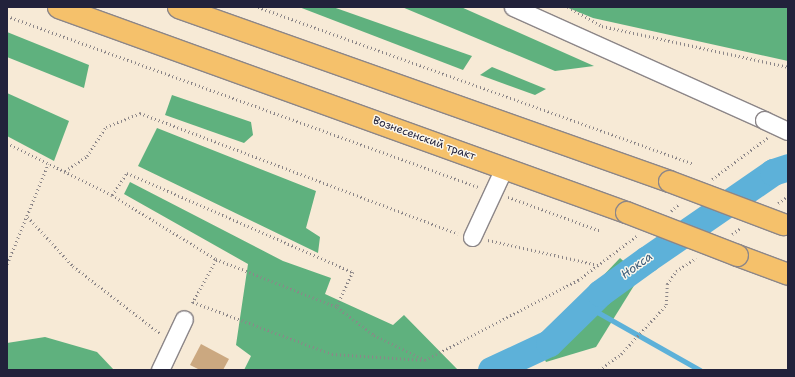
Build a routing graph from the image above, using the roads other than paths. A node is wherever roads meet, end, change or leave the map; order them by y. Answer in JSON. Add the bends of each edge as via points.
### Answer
{"nodes":[{"id":1,"x":58,"y":7,"type":"edge"},
{"id":2,"x":178,"y":7,"type":"edge"},
{"id":3,"x":513,"y":7,"type":"edge"},
{"id":4,"x":788,"y":131,"type":"edge"},
{"id":5,"x":504,"y":168,"type":"junction"},
{"id":6,"x":786,"y":225,"type":"edge"},
{"id":7,"x":472,"y":237,"type":"road end"},
{"id":8,"x":788,"y":274,"type":"edge"},
{"id":9,"x":184,"y":319,"type":"road end"},
{"id":10,"x":160,"y":370,"type":"edge"}],
"edges":[{"from":1,"to":5,"type":"main road","name":"Вознесенский тракт"},
{"from":2,"to":6,"type":"main road","bridge":true},
{"from":3,"to":4,"type":"street","bridge":true},
{"from":5,"to":7,"type":"street"},
{"from":5,"to":8,"type":"main road","name":"Вознесенский тракт","bridge":true},
{"from":9,"to":10,"type":"street"}]}
